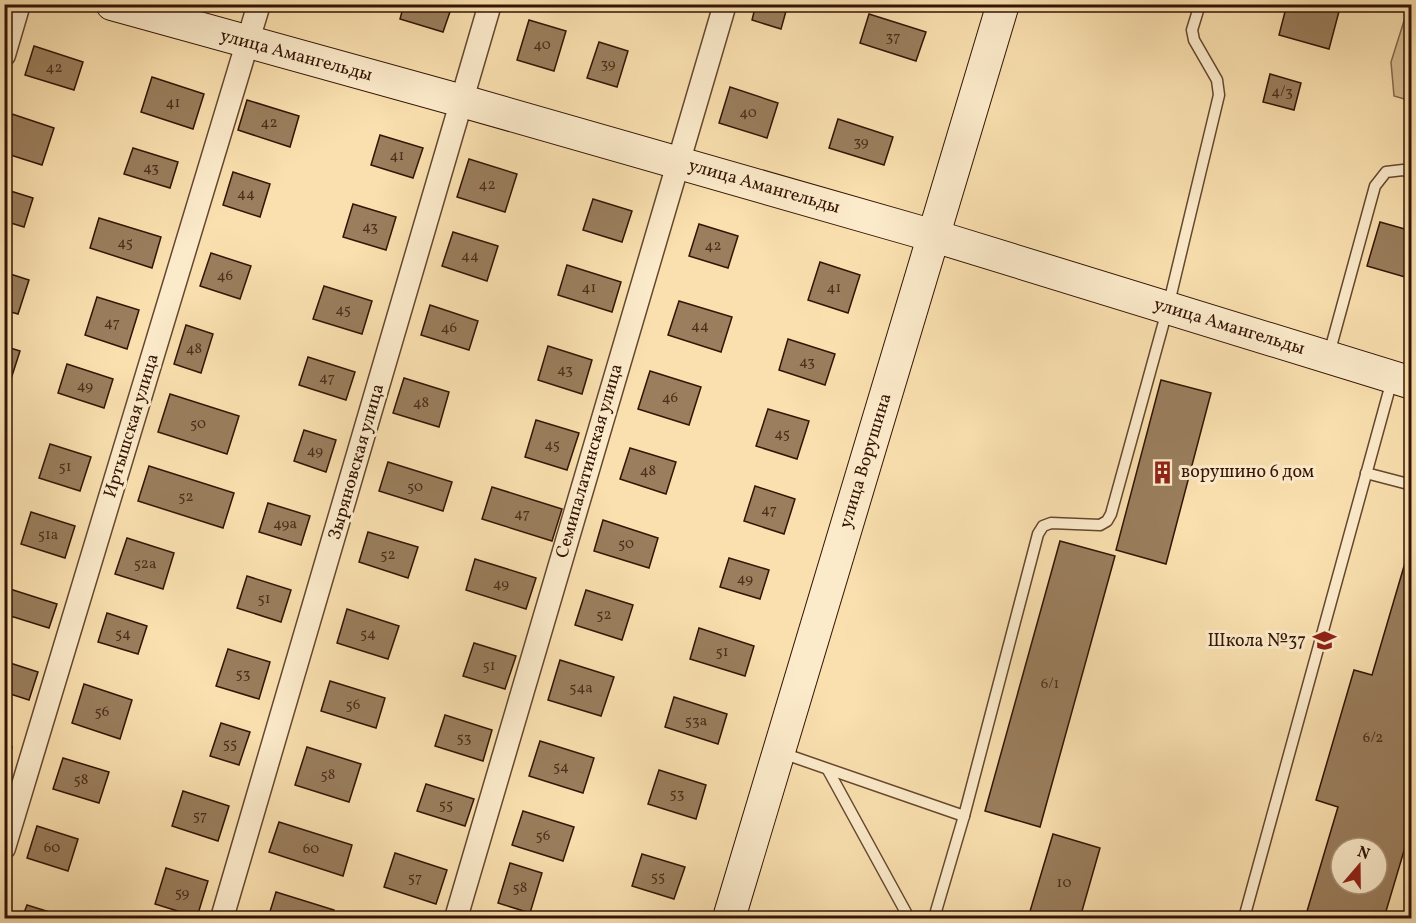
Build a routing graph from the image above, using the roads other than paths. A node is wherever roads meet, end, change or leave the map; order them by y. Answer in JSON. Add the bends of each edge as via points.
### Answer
{"nodes":[{"id":1,"x":19,"y":4,"type":"edge"},
{"id":2,"x":112,"y":4,"type":"edge"},
{"id":3,"x":259,"y":4,"type":"edge"},
{"id":4,"x":490,"y":4,"type":"edge"},
{"id":5,"x":725,"y":4,"type":"edge"},
{"id":6,"x":1003,"y":4,"type":"edge"},
{"id":7,"x":1200,"y":4,"type":"edge"},
{"id":8,"x":248,"y":43,"type":"junction"},
{"id":9,"x":4,"y":55,"type":"edge"},
{"id":10,"x":462,"y":101,"type":"junction"},
{"id":11,"x":677,"y":162,"type":"junction"},
{"id":12,"x":1412,"y":173,"type":"edge"},
{"id":13,"x":934,"y":236,"type":"junction"},
{"id":14,"x":1168,"y":307,"type":"junction"},
{"id":15,"x":1328,"y":357,"type":"junction"},
{"id":16,"x":1402,"y":380,"type":"edge"},
{"id":17,"x":1366,"y":473,"type":"junction"},
{"id":18,"x":1412,"y":485,"type":"edge"},
{"id":19,"x":779,"y":752,"type":"junction"},
{"id":20,"x":828,"y":770,"type":"junction"},
{"id":21,"x":964,"y":816,"type":"junction"},
{"id":22,"x":4,"y":848,"type":"edge"},
{"id":23,"x":222,"y":918,"type":"edge"},
{"id":24,"x":456,"y":918,"type":"edge"},
{"id":25,"x":729,"y":918,"type":"edge"},
{"id":26,"x":909,"y":918,"type":"edge"},
{"id":27,"x":934,"y":918,"type":"edge"},
{"id":28,"x":1244,"y":918,"type":"edge"}],
"edges":[{"from":1,"to":9,"type":"street"},
{"from":2,"to":8,"type":"street","name":"улица Амангельды"},
{"from":3,"to":8,"type":"street","name":"Иртышская улица"},
{"from":4,"to":10,"type":"street","name":"Зыряновская улица"},
{"from":5,"to":11,"type":"street","name":"Семипалатинская улица"},
{"from":6,"to":13,"type":"street","name":"улица Ворушина"},
{"from":7,"to":14,"type":"lane","via":[[1192,30],[1194,40],[1217,80],[1219,95]]},
{"from":8,"to":10,"type":"street","name":"улица Амангельды"},
{"from":8,"to":22,"type":"street","name":"Иртышская улица"},
{"from":10,"to":11,"type":"street","name":"улица Амангельды"},
{"from":10,"to":23,"type":"street","name":"Зыряновская улица"},
{"from":11,"to":13,"type":"street","name":"улица Амангельды"},
{"from":11,"to":24,"type":"street","name":"Семипалатинская улица"},
{"from":12,"to":15,"type":"lane","via":[[1386,172],[1375,186]]},
{"from":13,"to":14,"type":"street","name":"улица Амангельды"},
{"from":13,"to":19,"type":"street","name":"улица Ворушина"},
{"from":14,"to":15,"type":"street","name":"улица Амангельды"},
{"from":14,"to":21,"type":"lane","via":[[1111,514],[1101,525],[1051,523],[1038,534]]},
{"from":15,"to":16,"type":"street","name":"улица Амангельды"},
{"from":16,"to":17,"type":"lane"},
{"from":17,"to":18,"type":"lane"},
{"from":17,"to":28,"type":"lane"},
{"from":19,"to":20,"type":"lane"},
{"from":19,"to":25,"type":"street","name":"улица Ворушина"},
{"from":20,"to":21,"type":"lane"},
{"from":20,"to":26,"type":"lane"},
{"from":21,"to":27,"type":"lane"}]}
